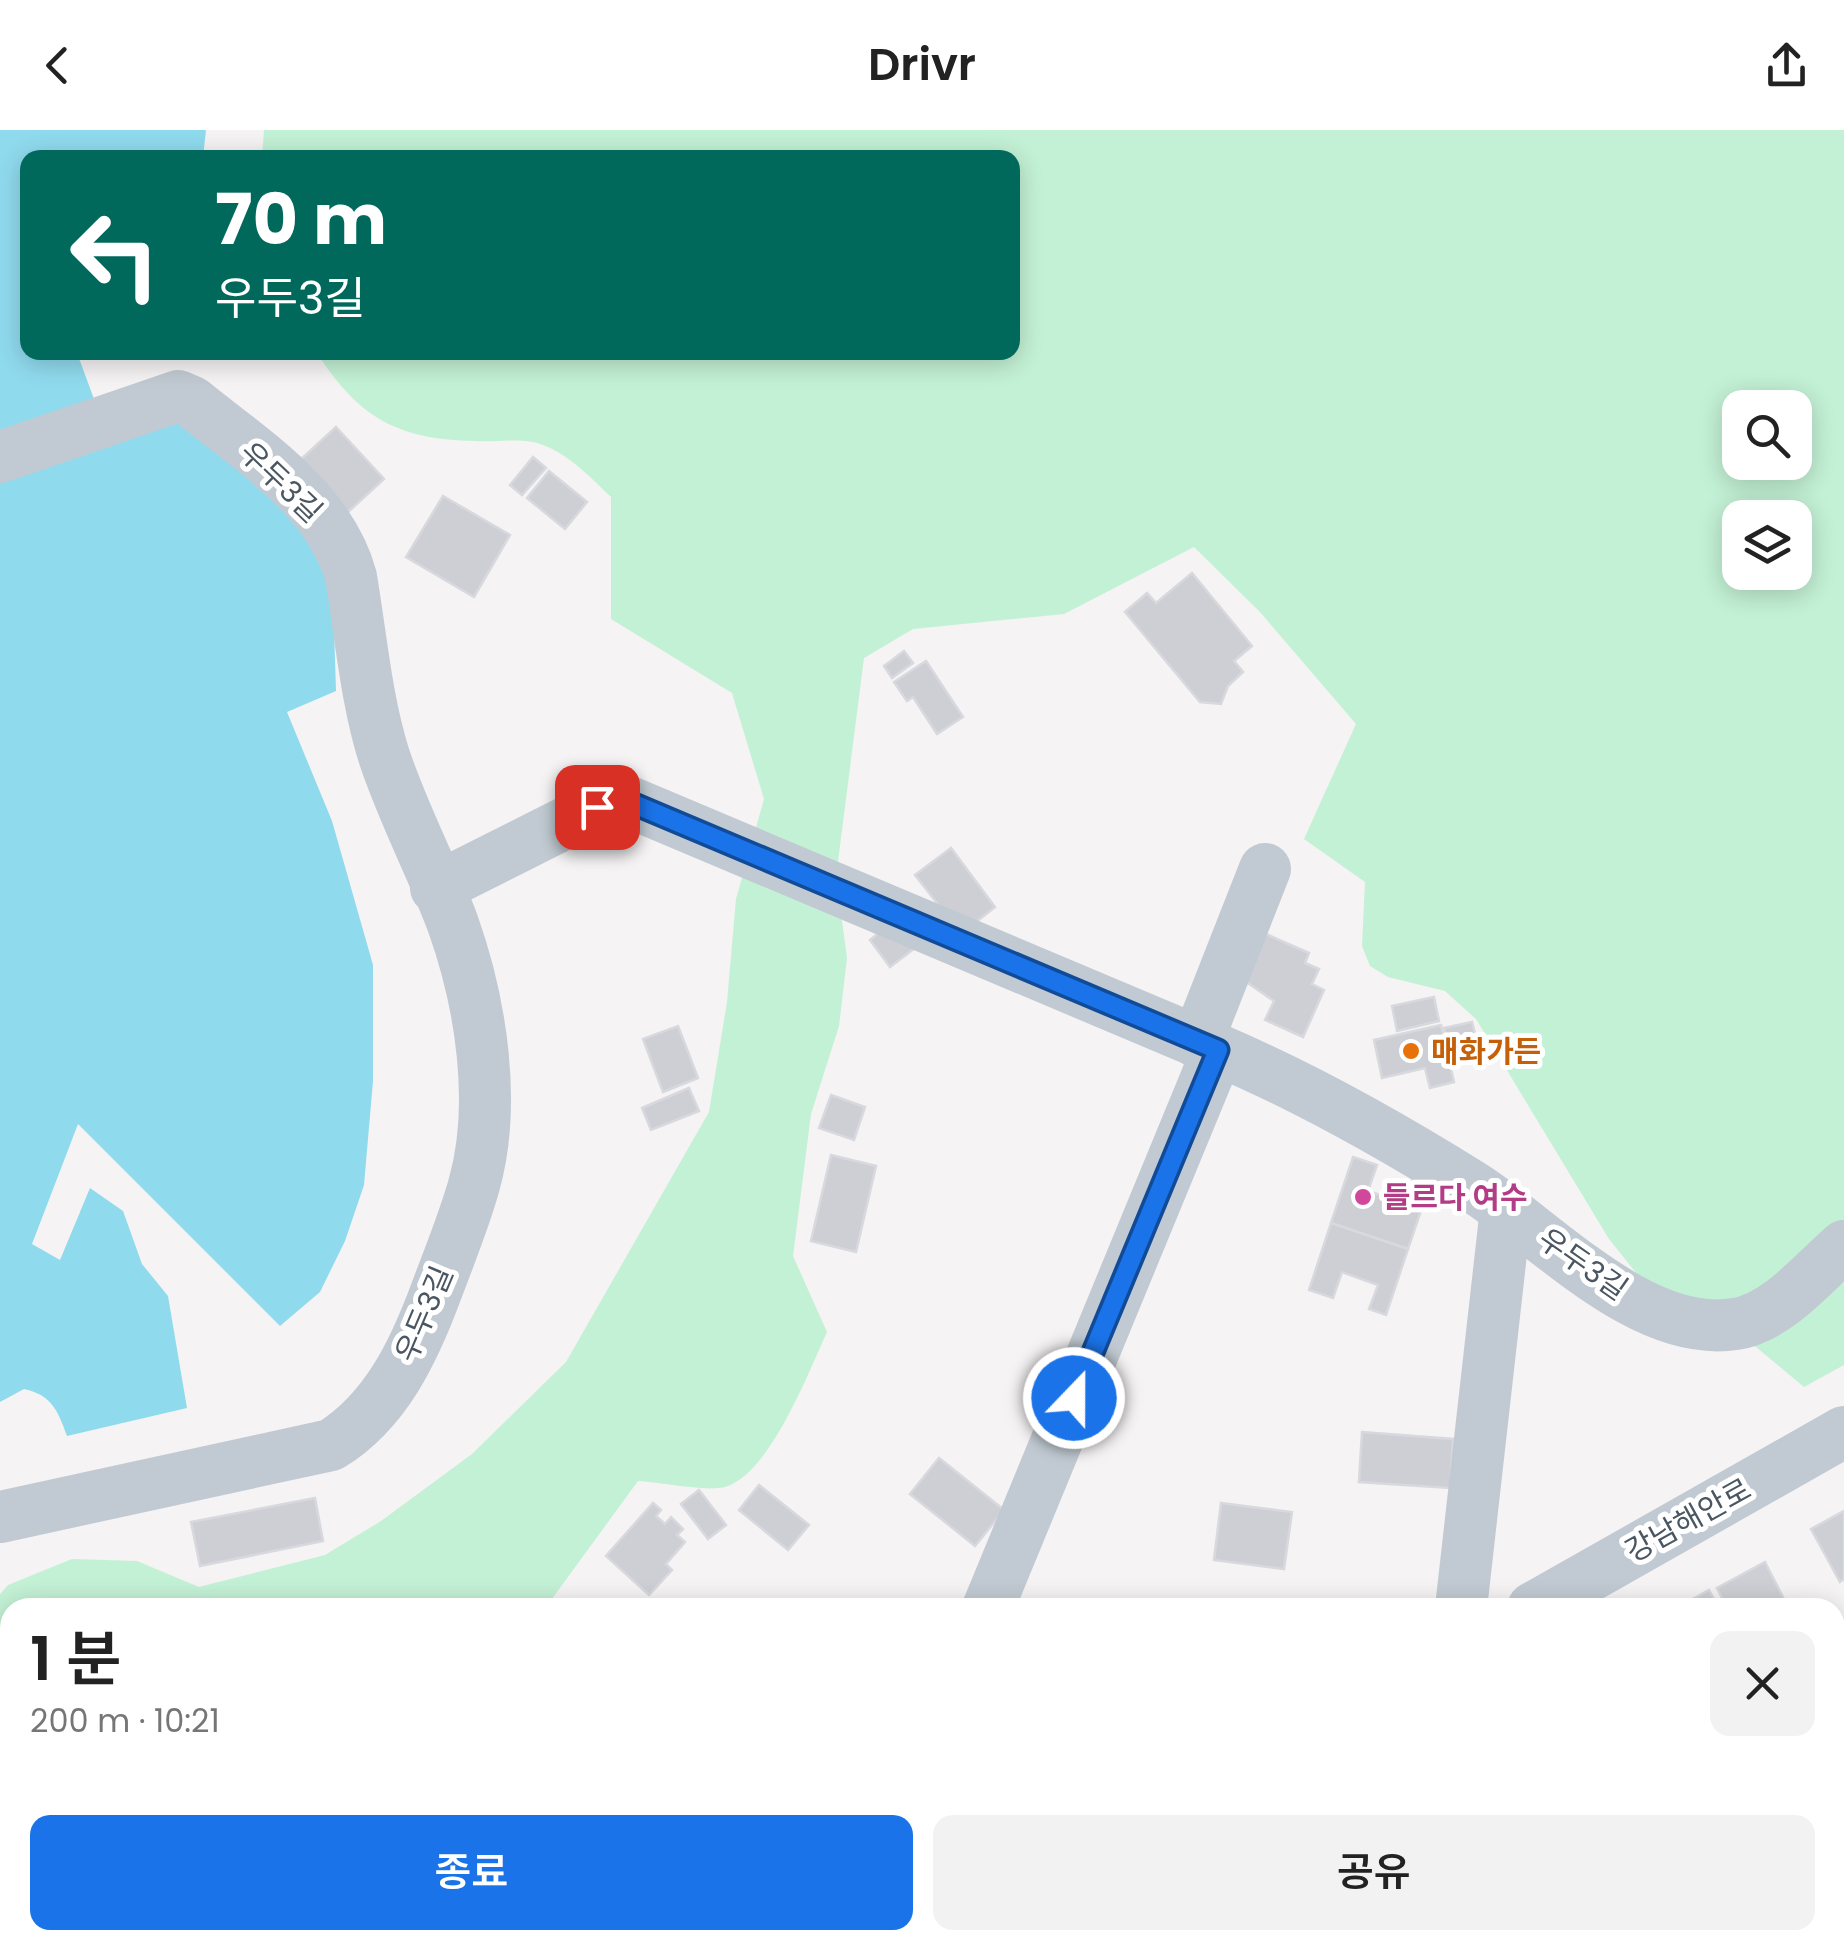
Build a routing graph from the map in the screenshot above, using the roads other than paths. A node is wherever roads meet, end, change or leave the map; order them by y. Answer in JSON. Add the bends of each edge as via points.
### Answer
{"nodes":[{"id":1,"x":0,"y":457,"type":"edge"},
{"id":2,"x":1265,"y":869,"type":"dead end"},
{"id":3,"x":436,"y":888,"type":"junction"},
{"id":4,"x":1208,"y":1046,"type":"junction"},
{"id":5,"x":1506,"y":1209,"type":"junction"},
{"id":6,"x":1844,"y":1246,"type":"edge"},
{"id":7,"x":1844,"y":1432,"type":"edge"},
{"id":8,"x":0,"y":1517,"type":"edge"},
{"id":9,"x":1596,"y":1592,"type":"edge"},
{"id":10,"x":992,"y":1598,"type":"edge"},
{"id":11,"x":1462,"y":1598,"type":"edge"}],
"edges":[{"from":1,"to":3,"type":"street","name":"우두3길","via":[[178,396],[287,480],[346,556],[384,754]]},
{"from":2,"to":4,"type":"street"},
{"from":3,"to":4,"type":"street","name":"우두3길","via":[[597,807],[627,801]]},
{"from":3,"to":8,"type":"street","name":"우두3길","via":[[464,962],[485,1102],[475,1183],[414,1352],[366,1419],[332,1445]]},
{"from":4,"to":5,"type":"street","name":"우두3길","via":[[1363,1124]]},
{"from":4,"to":10,"type":"street"},
{"from":5,"to":6,"type":"street","name":"우두3길","via":[[1624,1296],[1688,1322],[1752,1320]]},
{"from":5,"to":11,"type":"street"},
{"from":7,"to":9,"type":"street","name":"강남해안로"}]}
